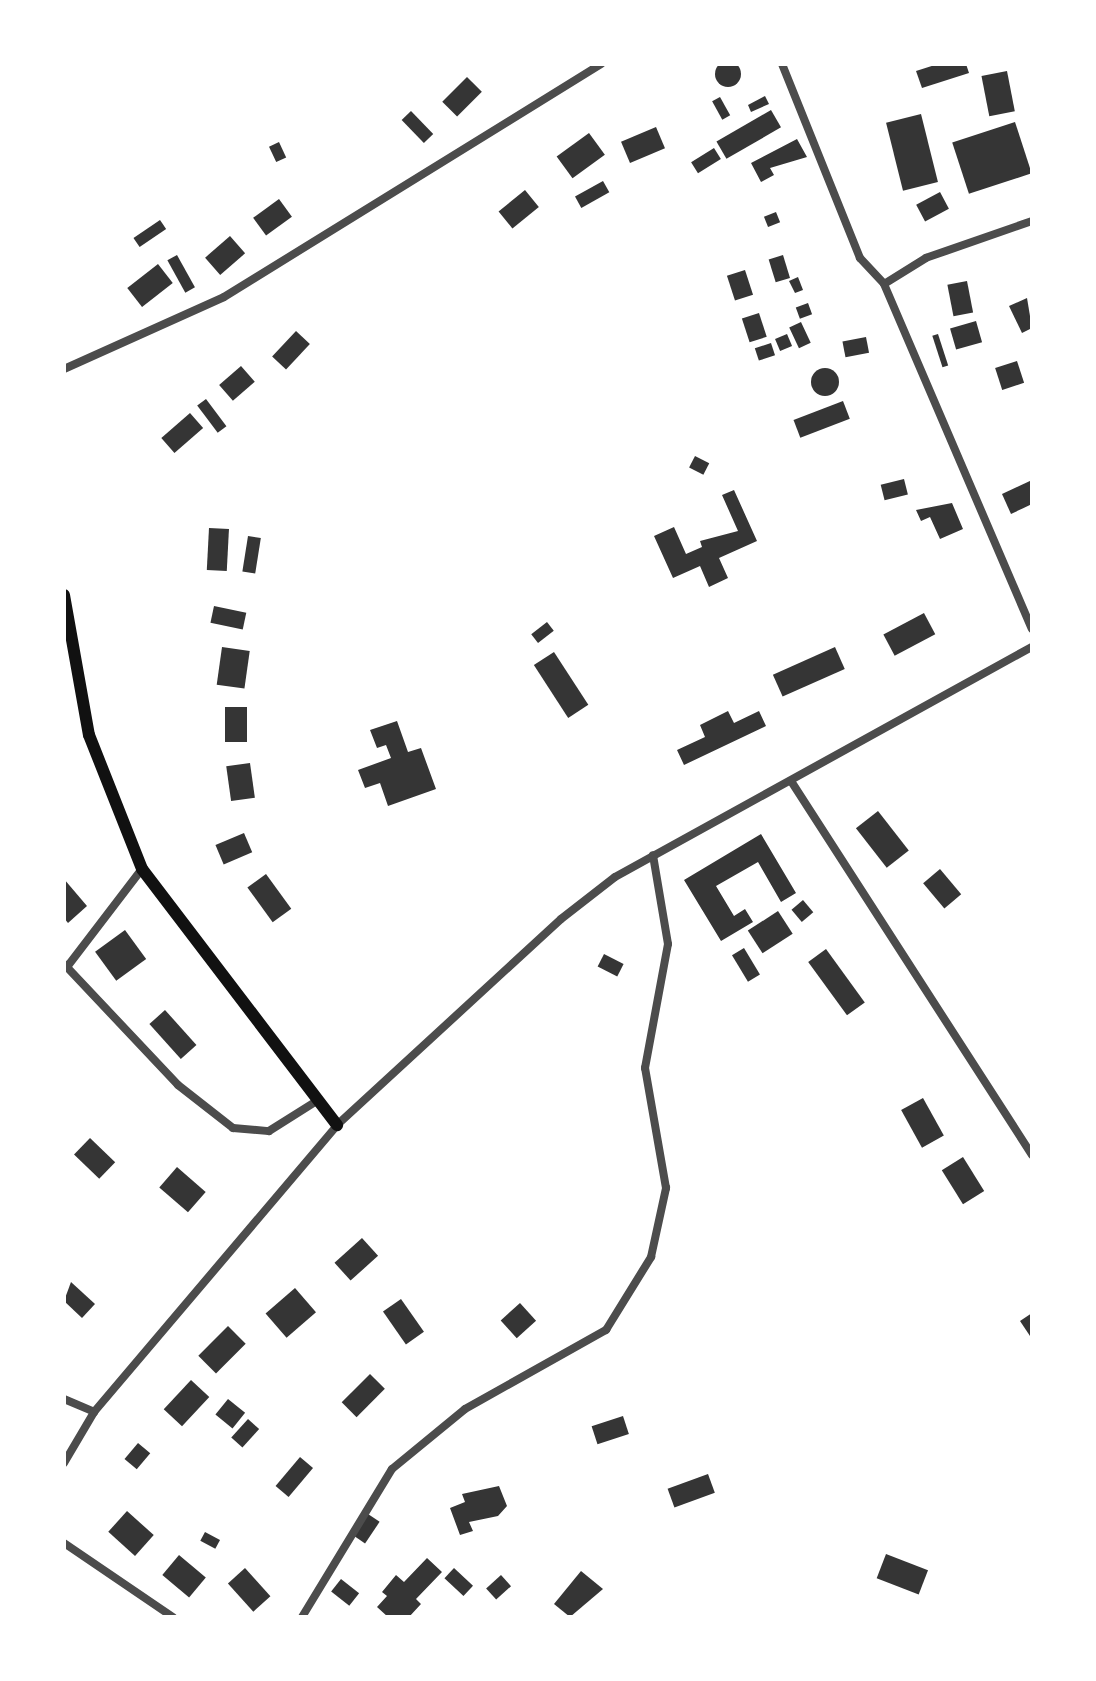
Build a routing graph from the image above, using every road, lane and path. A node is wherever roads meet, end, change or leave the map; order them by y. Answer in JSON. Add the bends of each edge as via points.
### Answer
{"nodes":[{"id":1,"x":601,"y":64,"type":"edge"},
{"id":2,"x":782,"y":64,"type":"edge"},
{"id":3,"x":1032,"y":221,"type":"edge"},
{"id":4,"x":884,"y":284,"type":"junction"},
{"id":5,"x":64,"y":369,"type":"edge"},
{"id":6,"x":64,"y":595,"type":"edge"},
{"id":7,"x":1032,"y":629,"type":"edge"},
{"id":8,"x":1032,"y":647,"type":"edge"},
{"id":9,"x":791,"y":781,"type":"junction"},
{"id":10,"x":653,"y":855,"type":"junction"},
{"id":11,"x":142,"y":869,"type":"junction"},
{"id":12,"x":66,"y":966,"type":"edge"},
{"id":13,"x":318,"y":1100,"type":"junction"},
{"id":14,"x":337,"y":1125,"type":"junction"},
{"id":15,"x":1032,"y":1155,"type":"edge"},
{"id":16,"x":64,"y":1399,"type":"edge"},
{"id":17,"x":94,"y":1412,"type":"junction"},
{"id":18,"x":64,"y":1463,"type":"edge"},
{"id":19,"x":64,"y":1543,"type":"edge"},
{"id":20,"x":173,"y":1617,"type":"edge"},
{"id":21,"x":302,"y":1617,"type":"edge"}],
"edges":[{"from":1,"to":5,"type":"street","via":[[224,297]]},
{"from":2,"to":4,"type":"street","via":[[860,258]]},
{"from":3,"to":4,"type":"street","via":[[926,258]]},
{"from":4,"to":7,"type":"street"},
{"from":6,"to":11,"type":"main road","via":[[89,735]]},
{"from":8,"to":9,"type":"street"},
{"from":9,"to":10,"type":"street"},
{"from":9,"to":15,"type":"street"},
{"from":10,"to":14,"type":"street","via":[[561,919]]},
{"from":10,"to":21,"type":"street","via":[[668,944],[645,1068],[666,1188],[651,1257],[606,1330],[465,1409],[392,1469]]},
{"from":11,"to":12,"type":"street"},
{"from":11,"to":13,"type":"main road"},
{"from":12,"to":13,"type":"street","via":[[178,1085],[233,1128],[269,1131]]},
{"from":13,"to":14,"type":"main road"},
{"from":14,"to":17,"type":"street"},
{"from":16,"to":17,"type":"street"},
{"from":17,"to":18,"type":"street"},
{"from":19,"to":20,"type":"street"}]}
